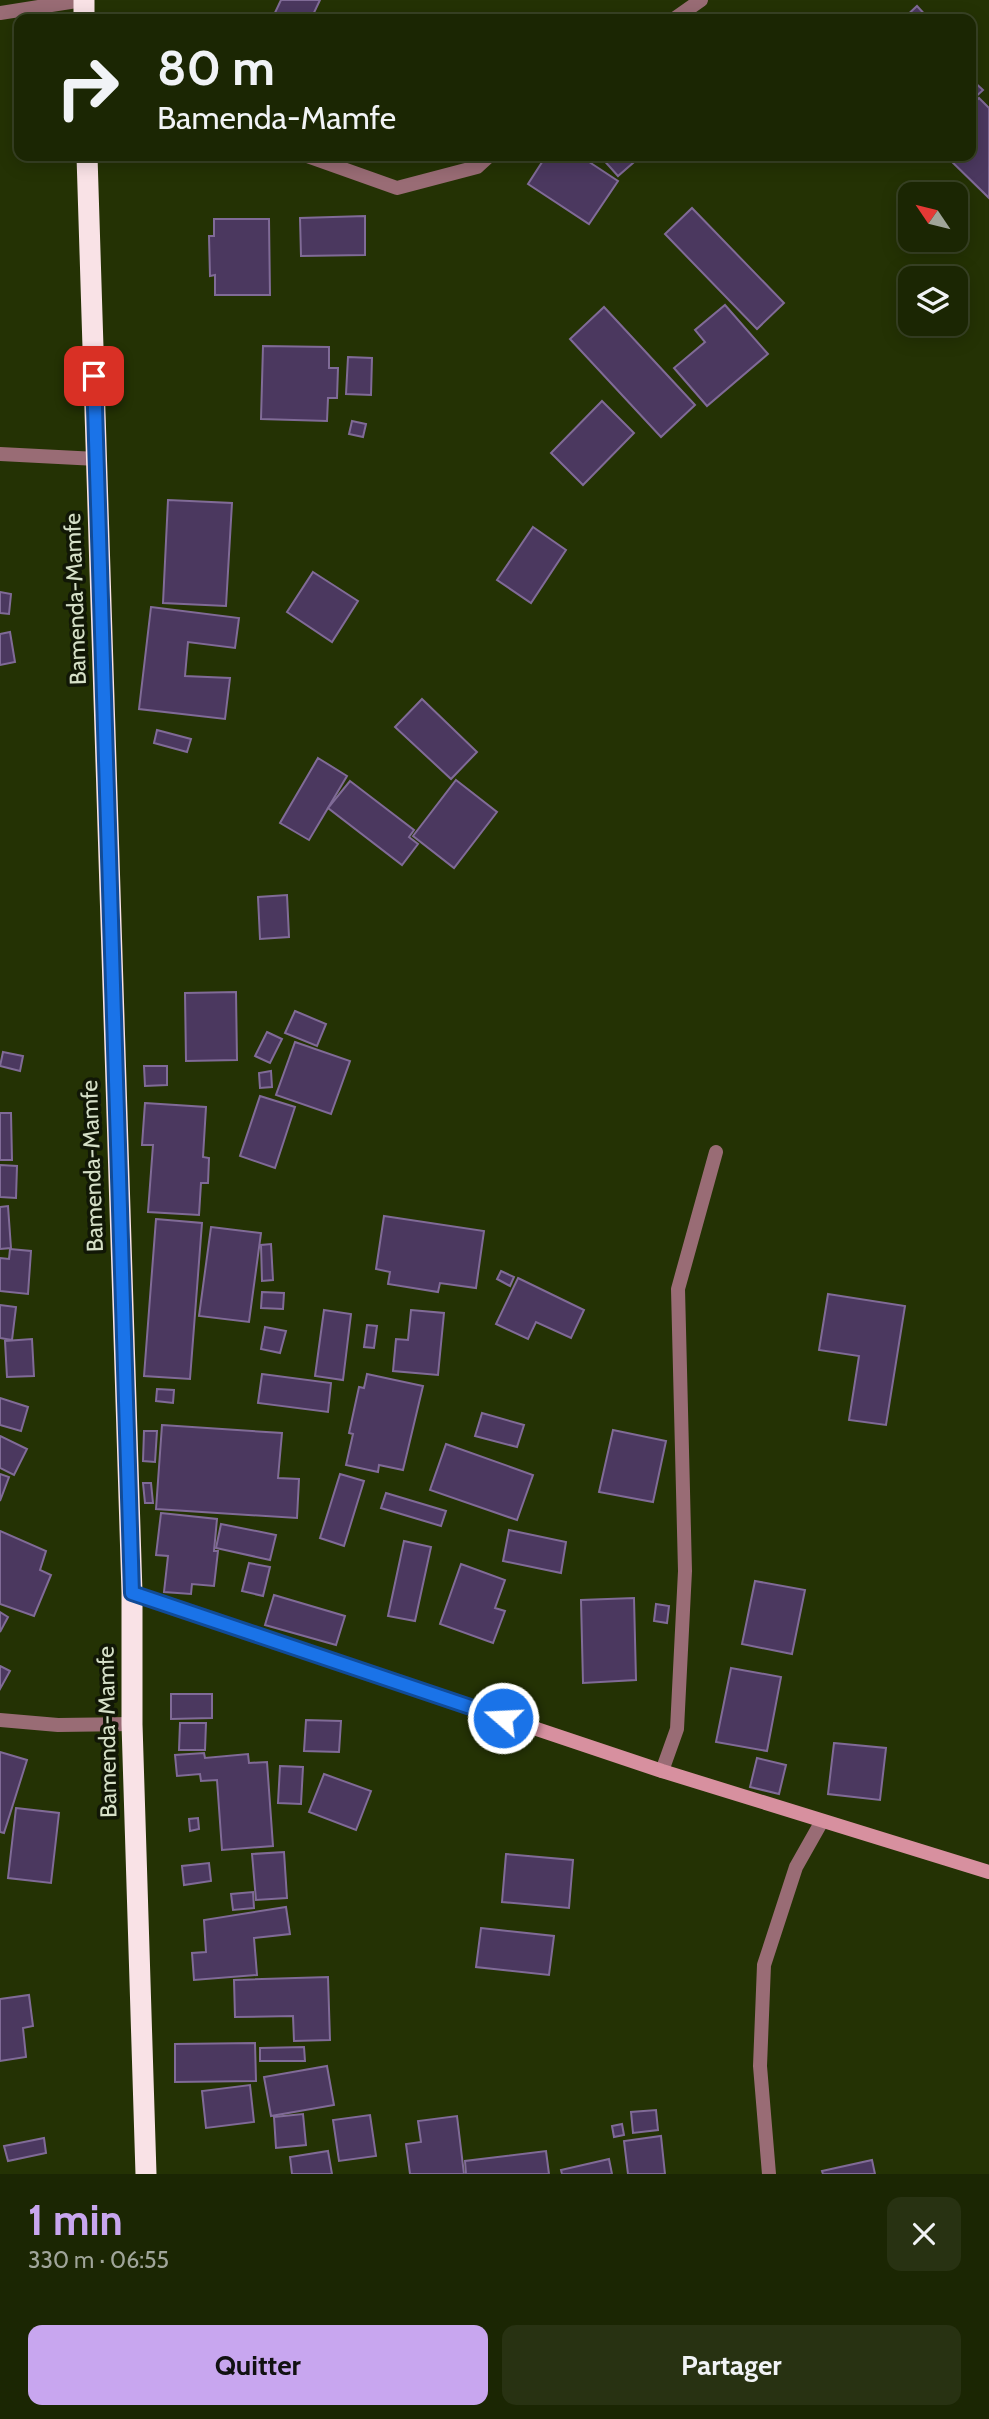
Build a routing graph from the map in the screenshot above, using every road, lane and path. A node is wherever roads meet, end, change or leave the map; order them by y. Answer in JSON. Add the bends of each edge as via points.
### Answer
{"nodes":[{"id":1,"x":84,"y":0,"type":"edge"},
{"id":2,"x":701,"y":0,"type":"edge"},
{"id":3,"x":0,"y":13,"type":"edge"},
{"id":4,"x":681,"y":14,"type":"edge"},
{"id":5,"x":87,"y":161,"type":"edge"},
{"id":6,"x":321,"y":161,"type":"edge"},
{"id":7,"x":484,"y":161,"type":"edge"},
{"id":8,"x":0,"y":454,"type":"edge"},
{"id":9,"x":97,"y":459,"type":"junction"},
{"id":10,"x":716,"y":1152,"type":"dead end"},
{"id":11,"x":132,"y":1593,"type":"junction"},
{"id":12,"x":0,"y":1720,"type":"edge"},
{"id":13,"x":132,"y":1724,"type":"junction"},
{"id":14,"x":662,"y":1771,"type":"junction"},
{"id":15,"x":822,"y":1821,"type":"junction"},
{"id":16,"x":989,"y":1872,"type":"edge"},
{"id":17,"x":146,"y":2174,"type":"edge"},
{"id":18,"x":769,"y":2174,"type":"edge"}],
"edges":[{"from":1,"to":3,"type":"street"},
{"from":2,"to":4,"type":"street"},
{"from":5,"to":9,"type":"highway","name":"Bamenda-Mamfe"},
{"from":6,"to":7,"type":"street","via":[[397,188],[477,167]]},
{"from":8,"to":9,"type":"street"},
{"from":9,"to":11,"type":"highway","name":"Bamenda-Mamfe"},
{"from":10,"to":14,"type":"street","via":[[678,1289],[685,1572],[677,1729]]},
{"from":11,"to":13,"type":"highway","name":"Bamenda-Mamfe"},
{"from":11,"to":14,"type":"street"},
{"from":12,"to":13,"type":"street"},
{"from":13,"to":17,"type":"highway","name":"Bamenda-Mamfe"},
{"from":14,"to":15,"type":"street"},
{"from":15,"to":16,"type":"street"},
{"from":15,"to":18,"type":"street","via":[[796,1867],[764,1965],[760,2066]]}]}
